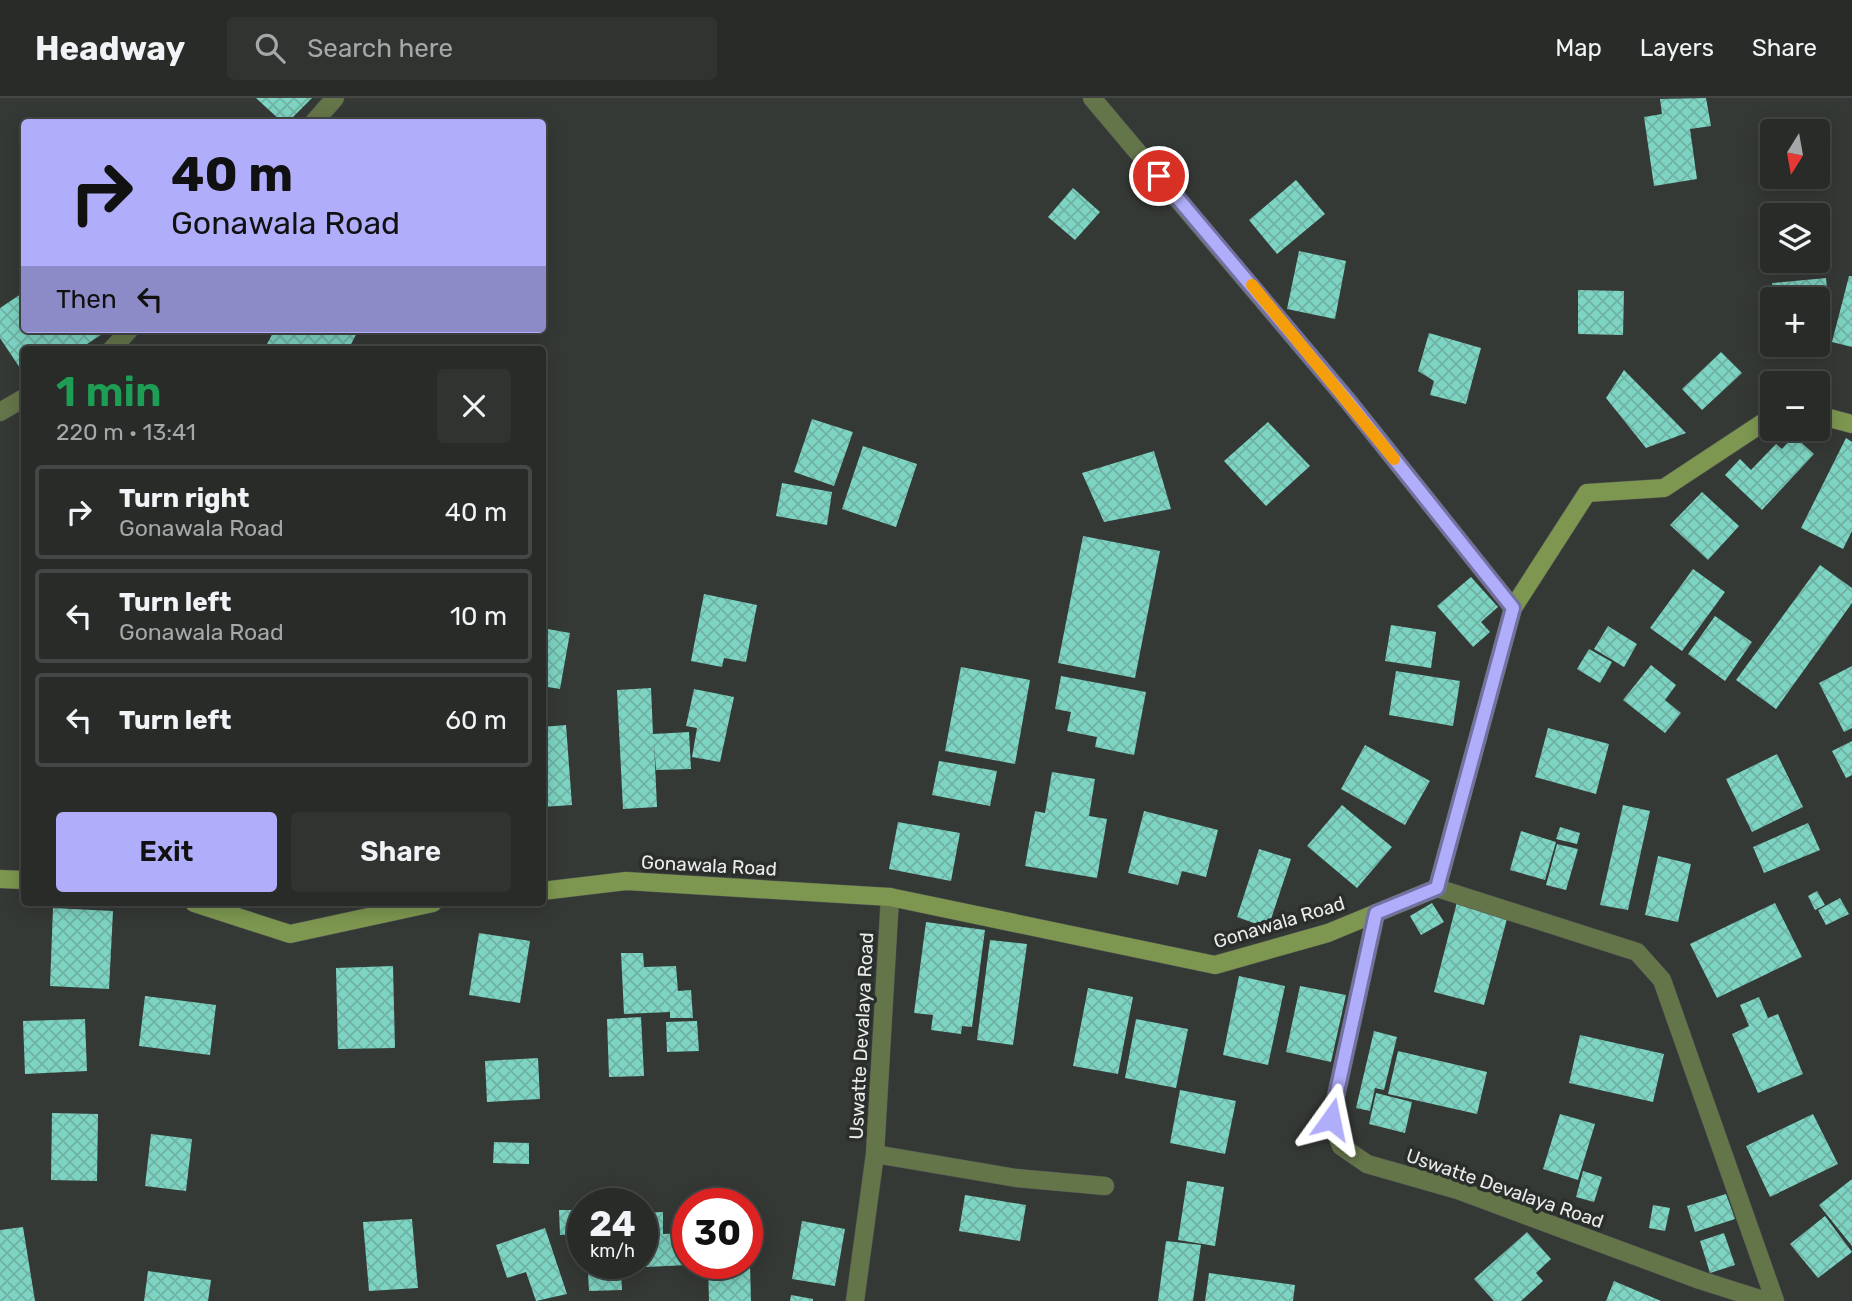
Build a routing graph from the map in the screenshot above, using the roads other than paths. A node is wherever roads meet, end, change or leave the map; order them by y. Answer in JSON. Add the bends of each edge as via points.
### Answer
{"nodes":[{"id":1,"x":335,"y":98,"type":"edge"},
{"id":2,"x":1092,"y":98,"type":"edge"},
{"id":3,"x":317,"y":119,"type":"edge"},
{"id":4,"x":126,"y":333,"type":"edge"},
{"id":5,"x":115,"y":346,"type":"edge"},
{"id":6,"x":21,"y":400,"type":"edge"},
{"id":7,"x":0,"y":412,"type":"edge"},
{"id":8,"x":1830,"y":418,"type":"edge"},
{"id":9,"x":1852,"y":424,"type":"edge"},
{"id":10,"x":1760,"y":425,"type":"edge"},
{"id":11,"x":1513,"y":608,"type":"junction"},
{"id":12,"x":0,"y":878,"type":"edge"},
{"id":13,"x":21,"y":880,"type":"edge"},
{"id":14,"x":1437,"y":888,"type":"junction"},
{"id":15,"x":546,"y":891,"type":"edge"},
{"id":16,"x":890,"y":897,"type":"junction"},
{"id":17,"x":203,"y":906,"type":"edge"},
{"id":18,"x":419,"y":906,"type":"edge"},
{"id":19,"x":1376,"y":913,"type":"junction"},
{"id":20,"x":875,"y":1154,"type":"junction"},
{"id":21,"x":1105,"y":1186,"type":"dead end"},
{"id":22,"x":855,"y":1301,"type":"edge"},
{"id":23,"x":1766,"y":1301,"type":"edge"},
{"id":24,"x":1775,"y":1301,"type":"edge"}],
"edges":[{"from":1,"to":3,"type":"street"},
{"from":2,"to":11,"type":"street","via":[[1348,401]]},
{"from":4,"to":5,"type":"street"},
{"from":6,"to":7,"type":"street"},
{"from":8,"to":9,"type":"street"},
{"from":10,"to":11,"type":"street","via":[[1664,488],[1587,493]]},
{"from":11,"to":14,"type":"street"},
{"from":12,"to":13,"type":"street"},
{"from":14,"to":19,"type":"street","name":"Gonawala Road"},
{"from":14,"to":24,"type":"street","via":[[1637,952],[1662,980]]},
{"from":15,"to":16,"type":"street","name":"Gonawala Road","via":[[626,881]]},
{"from":16,"to":19,"type":"street","name":"Gonawala Road","via":[[1215,965],[1328,933]]},
{"from":16,"to":20,"type":"street","name":"Uswatte Devalaya Road"},
{"from":17,"to":18,"type":"street","via":[[290,934]]},
{"from":19,"to":23,"type":"street","name":"Uswatte Devalaya Road","via":[[1331,1119],[1341,1146],[1367,1164],[1458,1190]]},
{"from":20,"to":21,"type":"street","name":"Uswatte Devalaya Road","via":[[1016,1178]]},
{"from":20,"to":22,"type":"street"}]}
